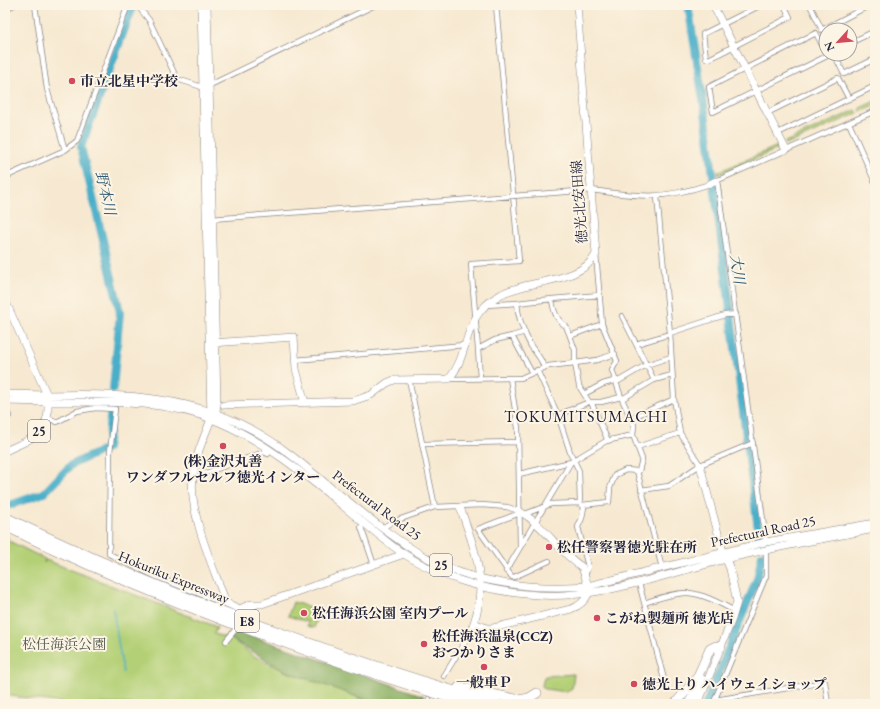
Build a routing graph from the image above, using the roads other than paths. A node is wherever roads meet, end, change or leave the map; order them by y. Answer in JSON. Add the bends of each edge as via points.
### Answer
{"nodes":[{"id":1,"x":14,"y":5,"type":"edge"},
{"id":2,"x":34,"y":5,"type":"edge"},
{"id":3,"x":128,"y":5,"type":"edge"},
{"id":4,"x":137,"y":5,"type":"edge"},
{"id":5,"x":201,"y":5,"type":"edge"},
{"id":6,"x":207,"y":5,"type":"edge"},
{"id":7,"x":375,"y":5,"type":"edge"},
{"id":8,"x":496,"y":5,"type":"edge"},
{"id":9,"x":577,"y":5,"type":"edge"},
{"id":10,"x":713,"y":5,"type":"edge"},
{"id":11,"x":761,"y":5,"type":"edge"},
{"id":12,"x":784,"y":5,"type":"edge"},
{"id":13,"x":870,"y":5,"type":"edge"},
{"id":14,"x":812,"y":6,"type":"edge"},
{"id":15,"x":5,"y":9,"type":"edge"},
{"id":16,"x":723,"y":24,"type":"junction"},
{"id":17,"x":875,"y":31,"type":"edge"},
{"id":18,"x":818,"y":37,"type":"edge"},
{"id":19,"x":858,"y":39,"type":"edge"},
{"id":20,"x":734,"y":47,"type":"junction"},
{"id":21,"x":875,"y":59,"type":"edge"},
{"id":22,"x":818,"y":60,"type":"edge"},
{"id":23,"x":838,"y":62,"type":"edge"},
{"id":24,"x":745,"y":68,"type":"junction"},
{"id":25,"x":875,"y":86,"type":"edge"},
{"id":26,"x":205,"y":87,"type":"junction"},
{"id":27,"x":756,"y":90,"type":"junction"},
{"id":28,"x":849,"y":99,"type":"junction"},
{"id":29,"x":875,"y":111,"type":"edge"},
{"id":30,"x":768,"y":113,"type":"junction"},
{"id":31,"x":849,"y":123,"type":"junction"},
{"id":32,"x":778,"y":133,"type":"junction"},
{"id":33,"x":65,"y":150,"type":"junction"},
{"id":34,"x":786,"y":150,"type":"junction"},
{"id":35,"x":5,"y":177,"type":"edge"},
{"id":36,"x":714,"y":182,"type":"junction"},
{"id":37,"x":875,"y":182,"type":"edge"},
{"id":38,"x":591,"y":190,"type":"junction"},
{"id":39,"x":514,"y":195,"type":"junction"},
{"id":40,"x":657,"y":196,"type":"junction"},
{"id":41,"x":209,"y":219,"type":"junction"},
{"id":42,"x":596,"y":254,"type":"junction"},
{"id":43,"x":600,"y":295,"type":"junction"},
{"id":44,"x":552,"y":299,"type":"junction"},
{"id":45,"x":5,"y":300,"type":"edge"},
{"id":46,"x":517,"y":303,"type":"junction"},
{"id":47,"x":486,"y":305,"type":"junction"},
{"id":48,"x":732,"y":314,"type":"junction"},
{"id":49,"x":8,"y":315,"type":"edge"},
{"id":50,"x":622,"y":316,"type":"dead end"},
{"id":51,"x":475,"y":318,"type":"junction"},
{"id":52,"x":602,"y":324,"type":"junction"},
{"id":53,"x":525,"y":332,"type":"junction"},
{"id":54,"x":670,"y":333,"type":"junction"},
{"id":55,"x":512,"y":336,"type":"junction"},
{"id":56,"x":570,"y":336,"type":"junction"},
{"id":57,"x":212,"y":343,"type":"junction"},
{"id":58,"x":636,"y":344,"type":"junction"},
{"id":59,"x":464,"y":345,"type":"junction"},
{"id":60,"x":478,"y":349,"type":"junction"},
{"id":61,"x":615,"y":354,"type":"junction"},
{"id":62,"x":671,"y":357,"type":"junction"},
{"id":63,"x":295,"y":360,"type":"junction"},
{"id":64,"x":575,"y":363,"type":"junction"},
{"id":65,"x":646,"y":365,"type":"junction"},
{"id":66,"x":544,"y":368,"type":"junction"},
{"id":67,"x":537,"y":370,"type":"junction"},
{"id":68,"x":532,"y":373,"type":"junction"},
{"id":69,"x":672,"y":375,"type":"junction"},
{"id":70,"x":480,"y":378,"type":"junction"},
{"id":71,"x":510,"y":378,"type":"junction"},
{"id":72,"x":410,"y":379,"type":"junction"},
{"id":73,"x":449,"y":379,"type":"junction"},
{"id":74,"x":654,"y":380,"type":"junction"},
{"id":75,"x":617,"y":381,"type":"junction"},
{"id":76,"x":5,"y":394,"type":"edge"},
{"id":77,"x":584,"y":394,"type":"junction"},
{"id":78,"x":47,"y":398,"type":"junction"},
{"id":79,"x":622,"y":398,"type":"junction"},
{"id":80,"x":674,"y":399,"type":"junction"},
{"id":81,"x":5,"y":401,"type":"edge"},
{"id":82,"x":590,"y":402,"type":"junction"},
{"id":83,"x":305,"y":403,"type":"junction"},
{"id":84,"x":224,"y":405,"type":"dead end"},
{"id":85,"x":5,"y":406,"type":"edge"},
{"id":86,"x":212,"y":415,"type":"junction"},
{"id":87,"x":558,"y":415,"type":"junction"},
{"id":88,"x":5,"y":418,"type":"edge"},
{"id":89,"x":48,"y":418,"type":"junction"},
{"id":90,"x":631,"y":418,"type":"junction"},
{"id":91,"x":680,"y":433,"type":"junction"},
{"id":92,"x":633,"y":435,"type":"junction"},
{"id":93,"x":608,"y":441,"type":"junction"},
{"id":94,"x":518,"y":442,"type":"junction"},
{"id":95,"x":752,"y":443,"type":"junction"},
{"id":96,"x":422,"y":444,"type":"junction"},
{"id":97,"x":637,"y":447,"type":"junction"},
{"id":98,"x":5,"y":451,"type":"edge"},
{"id":99,"x":268,"y":454,"type":"dead end"},
{"id":100,"x":572,"y":461,"type":"junction"},
{"id":101,"x":700,"y":465,"type":"junction"},
{"id":102,"x":637,"y":471,"type":"junction"},
{"id":103,"x":519,"y":474,"type":"junction"},
{"id":104,"x":192,"y":478,"type":"junction"},
{"id":105,"x":641,"y":490,"type":"junction"},
{"id":106,"x":581,"y":504,"type":"junction"},
{"id":107,"x":546,"y":505,"type":"junction"},
{"id":108,"x":460,"y":506,"type":"junction"},
{"id":109,"x":435,"y":507,"type":"junction"},
{"id":110,"x":521,"y":512,"type":"junction"},
{"id":111,"x":5,"y":517,"type":"edge"},
{"id":112,"x":536,"y":522,"type":"junction"},
{"id":113,"x":875,"y":523,"type":"edge"},
{"id":114,"x":5,"y":526,"type":"edge"},
{"id":115,"x":361,"y":527,"type":"dead end"},
{"id":116,"x":382,"y":528,"type":"junction"},
{"id":117,"x":478,"y":529,"type":"junction"},
{"id":118,"x":875,"y":529,"type":"edge"},
{"id":119,"x":469,"y":532,"type":"junction"},
{"id":120,"x":766,"y":542,"type":"junction"},
{"id":121,"x":520,"y":548,"type":"junction"},
{"id":122,"x":766,"y":550,"type":"junction"},
{"id":123,"x":404,"y":554,"type":"junction"},
{"id":124,"x":724,"y":555,"type":"junction"},
{"id":125,"x":549,"y":561,"type":"dead end"},
{"id":126,"x":374,"y":565,"type":"junction"},
{"id":127,"x":662,"y":568,"type":"junction"},
{"id":128,"x":506,"y":571,"type":"junction"},
{"id":129,"x":586,"y":573,"type":"junction"},
{"id":130,"x":481,"y":582,"type":"junction"},
{"id":131,"x":639,"y":582,"type":"junction"},
{"id":132,"x":589,"y":589,"type":"junction"},
{"id":133,"x":644,"y":602,"type":"junction"},
{"id":134,"x":226,"y":603,"type":"junction"},
{"id":135,"x":255,"y":604,"type":"junction"},
{"id":136,"x":735,"y":611,"type":"junction"},
{"id":137,"x":242,"y":613,"type":"dead end"},
{"id":138,"x":474,"y":623,"type":"junction"},
{"id":139,"x":234,"y":630,"type":"dead end"},
{"id":140,"x":469,"y":635,"type":"joint"},
{"id":141,"x":226,"y":640,"type":"dead end"},
{"id":142,"x":721,"y":647,"type":"junction"},
{"id":143,"x":367,"y":667,"type":"junction"},
{"id":144,"x":444,"y":676,"type":"dead end"},
{"id":145,"x":666,"y":687,"type":"dead end"},
{"id":146,"x":537,"y":693,"type":"dead end"},
{"id":147,"x":714,"y":702,"type":"edge"},
{"id":148,"x":458,"y":704,"type":"edge"},
{"id":149,"x":470,"y":704,"type":"edge"},
{"id":150,"x":497,"y":704,"type":"edge"},
{"id":151,"x":675,"y":704,"type":"edge"},
{"id":152,"x":688,"y":704,"type":"edge"},
{"id":153,"x":698,"y":704,"type":"edge"},
{"id":154,"x":831,"y":704,"type":"edge"}],
"edges":[{"from":1,"to":15,"type":"street"},
{"from":2,"to":33,"type":"street","via":[[47,89]]},
{"from":3,"to":33,"type":"street","via":[[77,141]]},
{"from":4,"to":26,"type":"street","via":[[150,20],[177,79]]},
{"from":5,"to":26,"type":"main road"},
{"from":6,"to":26,"type":"main road"},
{"from":7,"to":26,"type":"street"},
{"from":8,"to":39,"type":"street"},
{"from":9,"to":38,"type":"main road","name":"徳光北安田線"},
{"from":10,"to":16,"type":"main road"},
{"from":11,"to":16,"type":"street"},
{"from":12,"to":20,"type":"street","via":[[790,17]]},
{"from":13,"to":14,"type":"street","via":[[822,30]]},
{"from":16,"to":20,"type":"main road"},
{"from":16,"to":20,"type":"street","via":[[703,34],[706,58],[709,59]]},
{"from":17,"to":19,"type":"street"},
{"from":18,"to":24,"type":"street","via":[[816,33]]},
{"from":20,"to":24,"type":"main road"},
{"from":21,"to":23,"type":"street","via":[[844,74]]},
{"from":22,"to":27,"type":"street"},
{"from":24,"to":27,"type":"main road"},
{"from":24,"to":27,"type":"street","via":[[709,87],[713,112]]},
{"from":25,"to":28,"type":"street"},
{"from":26,"to":41,"type":"main road"},
{"from":27,"to":30,"type":"main road"},
{"from":28,"to":30,"type":"street","via":[[838,78]]},
{"from":28,"to":32,"type":"street"},
{"from":29,"to":31,"type":"street"},
{"from":30,"to":32,"type":"main road"},
{"from":31,"to":34,"type":"street"},
{"from":31,"to":37,"type":"street"},
{"from":32,"to":34,"type":"main road"},
{"from":33,"to":35,"type":"street"},
{"from":34,"to":36,"type":"street"},
{"from":36,"to":40,"type":"street","via":[[691,190]]},
{"from":36,"to":48,"type":"street"},
{"from":38,"to":39,"type":"street"},
{"from":38,"to":40,"type":"street"},
{"from":38,"to":42,"type":"main road","name":"徳光北安田線"},
{"from":39,"to":41,"type":"street"},
{"from":39,"to":51,"type":"street","via":[[519,262],[471,264]]},
{"from":40,"to":54,"type":"street"},
{"from":41,"to":57,"type":"main road"},
{"from":42,"to":43,"type":"street"},
{"from":42,"to":47,"type":"main road","name":"徳光北安田線","via":[[592,261],[579,271],[506,292]]},
{"from":43,"to":44,"type":"street"},
{"from":43,"to":52,"type":"street"},
{"from":44,"to":46,"type":"street"},
{"from":44,"to":56,"type":"street","via":[[560,323],[566,326]]},
{"from":45,"to":49,"type":"main road"},
{"from":46,"to":47,"type":"street"},
{"from":46,"to":53,"type":"street","via":[[518,315]]},
{"from":47,"to":51,"type":"main road","name":"徳光北安田線"},
{"from":48,"to":54,"type":"street"},
{"from":48,"to":95,"type":"street"},
{"from":49,"to":78,"type":"main road"},
{"from":50,"to":58,"type":"street"},
{"from":51,"to":59,"type":"main road","name":"徳光北安田線"},
{"from":51,"to":60,"type":"street"},
{"from":52,"to":56,"type":"street"},
{"from":52,"to":61,"type":"street"},
{"from":53,"to":55,"type":"street"},
{"from":53,"to":66,"type":"street"},
{"from":54,"to":58,"type":"street"},
{"from":54,"to":62,"type":"street"},
{"from":55,"to":60,"type":"street","via":[[495,340]]},
{"from":55,"to":68,"type":"street"},
{"from":56,"to":64,"type":"street","via":[[575,350]]},
{"from":57,"to":63,"type":"main road","via":[[294,337]]},
{"from":57,"to":86,"type":"main road"},
{"from":58,"to":65,"type":"street"},
{"from":59,"to":63,"type":"street"},
{"from":59,"to":73,"type":"main road","name":"徳光北安田線"},
{"from":60,"to":70,"type":"street"},
{"from":61,"to":64,"type":"street"},
{"from":61,"to":75,"type":"street","via":[[617,361],[612,370]]},
{"from":62,"to":65,"type":"street"},
{"from":62,"to":69,"type":"street"},
{"from":63,"to":83,"type":"main road"},
{"from":64,"to":66,"type":"street"},
{"from":64,"to":77,"type":"street","via":[[579,386]]},
{"from":65,"to":74,"type":"street"},
{"from":65,"to":75,"type":"street"},
{"from":66,"to":67,"type":"street"},
{"from":67,"to":68,"type":"street"},
{"from":67,"to":87,"type":"street"},
{"from":68,"to":71,"type":"street","via":[[521,378]]},
{"from":69,"to":74,"type":"street"},
{"from":69,"to":80,"type":"street"},
{"from":70,"to":71,"type":"street"},
{"from":70,"to":73,"type":"street"},
{"from":71,"to":94,"type":"street","via":[[516,408]]},
{"from":72,"to":73,"type":"main road"},
{"from":72,"to":83,"type":"main road","via":[[387,383],[361,400]]},
{"from":72,"to":96,"type":"street"},
{"from":74,"to":79,"type":"street"},
{"from":75,"to":77,"type":"street","via":[[602,384]]},
{"from":75,"to":79,"type":"street"},
{"from":76,"to":78,"type":"main road"},
{"from":77,"to":82,"type":"street"},
{"from":78,"to":81,"type":"main road"},
{"from":78,"to":86,"type":"main road","name":"Prefectural Road 25","number":"25","via":[[153,398]]},
{"from":78,"to":89,"type":"main road","number":"25"},
{"from":79,"to":82,"type":"street"},
{"from":79,"to":90,"type":"street"},
{"from":80,"to":90,"type":"street"},
{"from":80,"to":91,"type":"street"},
{"from":82,"to":87,"type":"street"},
{"from":82,"to":93,"type":"street"},
{"from":83,"to":84,"type":"main road"},
{"from":85,"to":88,"type":"street","via":[[9,416]]},
{"from":86,"to":104,"type":"main road","via":[[198,452]]},
{"from":86,"to":116,"type":"main road","name":"Prefectural Road 25","number":"25","via":[[248,427],[292,456]]},
{"from":86,"to":123,"type":"main road","name":"Prefectural Road 25","number":"25","via":[[280,456]]},
{"from":87,"to":100,"type":"street"},
{"from":89,"to":98,"type":"main road","number":"25","via":[[44,427],[34,435]]},
{"from":89,"to":134,"type":"street","via":[[57,422],[77,410],[115,409],[110,452],[109,554],[157,577]]},
{"from":90,"to":92,"type":"street","via":[[634,425]]},
{"from":91,"to":97,"type":"street"},
{"from":91,"to":101,"type":"street"},
{"from":92,"to":93,"type":"street"},
{"from":92,"to":97,"type":"street"},
{"from":93,"to":100,"type":"street"},
{"from":94,"to":96,"type":"street"},
{"from":94,"to":103,"type":"street"},
{"from":95,"to":101,"type":"street"},
{"from":95,"to":120,"type":"street"},
{"from":96,"to":109,"type":"street"},
{"from":97,"to":102,"type":"street","via":[[642,459]]},
{"from":99,"to":104,"type":"street","via":[[264,452]]},
{"from":100,"to":103,"type":"street"},
{"from":100,"to":106,"type":"street","via":[[579,471]]},
{"from":100,"to":107,"type":"street"},
{"from":101,"to":105,"type":"street","via":[[669,486]]},
{"from":101,"to":124,"type":"main road"},
{"from":102,"to":105,"type":"street"},
{"from":102,"to":106,"type":"street","via":[[626,470],[615,475],[610,488],[609,502]]},
{"from":103,"to":110,"type":"street"},
{"from":104,"to":134,"type":"main road","via":[[196,518]]},
{"from":105,"to":127,"type":"street"},
{"from":106,"to":107,"type":"street"},
{"from":106,"to":129,"type":"street","via":[[584,507],[578,528],[588,567]]},
{"from":107,"to":110,"type":"street"},
{"from":107,"to":112,"type":"street"},
{"from":108,"to":109,"type":"street"},
{"from":108,"to":110,"type":"street","via":[[507,507]]},
{"from":108,"to":119,"type":"main road"},
{"from":109,"to":116,"type":"street"},
{"from":110,"to":112,"type":"main road"},
{"from":110,"to":117,"type":"street"},
{"from":110,"to":121,"type":"street"},
{"from":111,"to":143,"type":"highway","name":"Hokuriku Expressway","number":"E8","via":[[171,591]]},
{"from":112,"to":121,"type":"street"},
{"from":112,"to":129,"type":"main road"},
{"from":113,"to":120,"type":"main road","name":"Prefectural Road 25","number":"25"},
{"from":114,"to":143,"type":"highway","name":"Hokuriku Expressway","number":"E8","via":[[161,595],[252,631]]},
{"from":115,"to":126,"type":"street"},
{"from":116,"to":130,"type":"main road","name":"Prefectural Road 25","number":"25","via":[[422,556]]},
{"from":117,"to":119,"type":"street"},
{"from":117,"to":128,"type":"street"},
{"from":118,"to":122,"type":"main road","name":"Prefectural Road 25","number":"25"},
{"from":119,"to":130,"type":"main road"},
{"from":120,"to":124,"type":"main road","name":"Prefectural Road 25","number":"25"},
{"from":121,"to":128,"type":"street"},
{"from":122,"to":124,"type":"main road","name":"Prefectural Road 25","number":"25"},
{"from":122,"to":147,"type":"street","via":[[766,576]]},
{"from":123,"to":126,"type":"main road"},
{"from":123,"to":130,"type":"main road","name":"Prefectural Road 25","number":"25","via":[[448,576]]},
{"from":124,"to":127,"type":"main road","name":"Prefectural Road 25","number":"25"},
{"from":124,"to":131,"type":"main road","name":"Prefectural Road 25","number":"25"},
{"from":124,"to":136,"type":"main road","via":[[736,597]]},
{"from":125,"to":128,"type":"street","via":[[514,577]]},
{"from":126,"to":135,"type":"main road","via":[[262,604]]},
{"from":127,"to":132,"type":"main road","name":"Prefectural Road 25","number":"25"},
{"from":129,"to":132,"type":"main road"},
{"from":130,"to":132,"type":"main road","name":"Prefectural Road 25","number":"25","via":[[530,595],[565,595]]},
{"from":130,"to":138,"type":"main road"},
{"from":131,"to":132,"type":"main road","name":"Prefectural Road 25","number":"25"},
{"from":131,"to":133,"type":"street"},
{"from":132,"to":138,"type":"main road","via":[[586,600],[578,607],[489,629]]},
{"from":133,"to":136,"type":"street","via":[[688,593]]},
{"from":133,"to":145,"type":"street"},
{"from":134,"to":135,"type":"main road","via":[[240,609]]},
{"from":135,"to":137,"type":"street","via":[[256,606]]},
{"from":136,"to":142,"type":"main road"},
{"from":138,"to":140,"type":"main road"},
{"from":139,"to":141,"type":"street"},
{"from":140,"to":144,"type":"street"},
{"from":142,"to":151,"type":"highway","via":[[713,647],[709,651],[697,678]]},
{"from":142,"to":152,"type":"highway","via":[[711,654],[695,694]]},
{"from":142,"to":153,"type":"main road"},
{"from":143,"to":146,"type":"highway","via":[[520,700]]},
{"from":143,"to":148,"type":"highway"},
{"from":143,"to":149,"type":"highway","name":"Hokuriku Expressway","number":"E8"},
{"from":143,"to":150,"type":"highway","name":"Hokuriku Expressway","number":"E8"},
{"from":147,"to":154,"type":"street","via":[[825,682]]}]}
